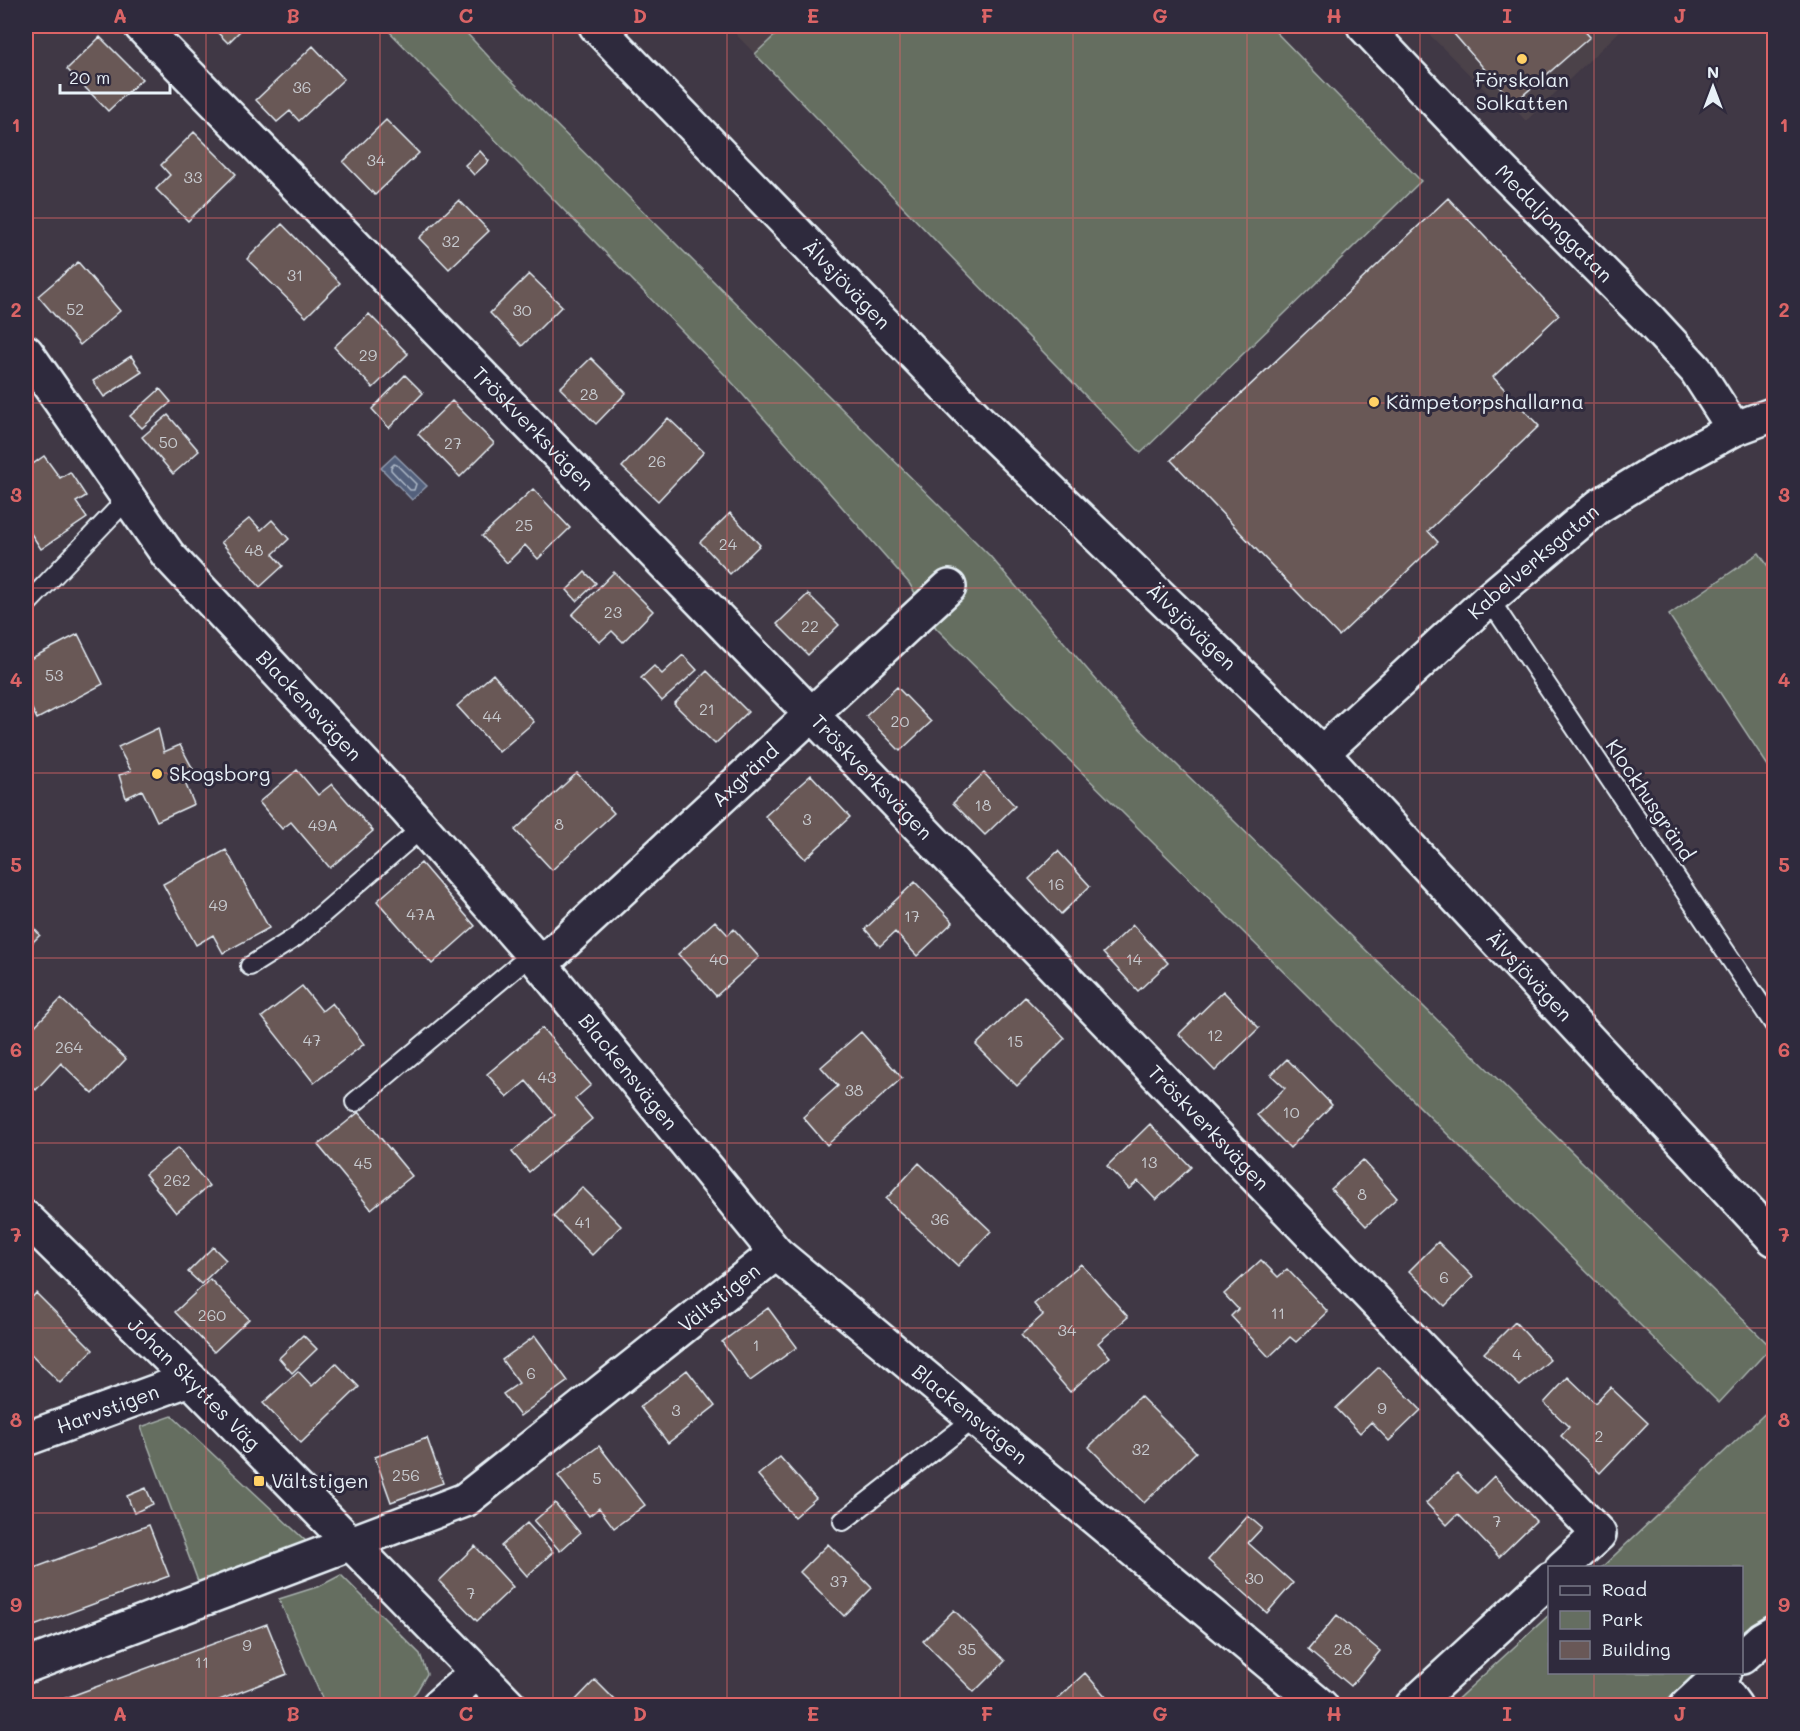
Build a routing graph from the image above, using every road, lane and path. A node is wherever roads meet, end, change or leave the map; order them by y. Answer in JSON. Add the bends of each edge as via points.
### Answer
{"nodes":[{"id":1,"x":141,"y":26,"type":"edge"},
{"id":2,"x":596,"y":26,"type":"edge"},
{"id":3,"x":1364,"y":26,"type":"edge"},
{"id":4,"x":26,"y":352,"type":"edge"},
{"id":5,"x":1774,"y":414,"type":"edge"},
{"id":6,"x":1734,"y":429,"type":"junction"},
{"id":7,"x":128,"y":498,"type":"junction"},
{"id":8,"x":949,"y":586,"type":"dead end"},
{"id":9,"x":1489,"y":599,"type":"junction"},
{"id":10,"x":26,"y":604,"type":"edge"},
{"id":11,"x":812,"y":715,"type":"junction"},
{"id":12,"x":1322,"y":753,"type":"junction"},
{"id":13,"x":422,"y":828,"type":"junction"},
{"id":14,"x":537,"y":959,"type":"junction"},
{"id":15,"x":250,"y":966,"type":"dead end"},
{"id":16,"x":1774,"y":1024,"type":"edge"},
{"id":17,"x":355,"y":1102,"type":"dead end"},
{"id":18,"x":26,"y":1218,"type":"edge"},
{"id":19,"x":1774,"y":1239,"type":"edge"},
{"id":20,"x":776,"y":1253,"type":"junction"},
{"id":21,"x":190,"y":1379,"type":"junction"},
{"id":22,"x":975,"y":1418,"type":"junction"},
{"id":23,"x":26,"y":1439,"type":"edge"},
{"id":24,"x":843,"y":1521,"type":"dead end"},
{"id":25,"x":352,"y":1544,"type":"junction"},
{"id":26,"x":1564,"y":1566,"type":"edge"},
{"id":27,"x":1548,"y":1581,"type":"edge"},
{"id":28,"x":1774,"y":1632,"type":"edge"},
{"id":29,"x":1743,"y":1656,"type":"edge"},
{"id":30,"x":26,"y":1666,"type":"edge"},
{"id":31,"x":477,"y":1672,"type":"junction"},
{"id":32,"x":1725,"y":1686,"type":"edge"},
{"id":33,"x":438,"y":1706,"type":"edge"},
{"id":34,"x":510,"y":1706,"type":"edge"},
{"id":35,"x":1321,"y":1706,"type":"edge"},
{"id":36,"x":1412,"y":1706,"type":"edge"},
{"id":37,"x":1687,"y":1706,"type":"edge"}],
"edges":[{"from":1,"to":11,"type":"street","name":"Tröskverksvägen"},
{"from":2,"to":12,"type":"street","name":"Älvsjövägen","via":[[979,421]]},
{"from":3,"to":6,"type":"street","name":"Medaljonggatan","via":[[1696,370]]},
{"from":4,"to":7,"type":"street","name":"Blackensvägen"},
{"from":5,"to":6,"type":"street","name":"Kabelverksgatan"},
{"from":6,"to":9,"type":"street","name":"Kabelverksgatan","via":[[1599,506]]},
{"from":7,"to":10,"type":"lane"},
{"from":7,"to":13,"type":"street","name":"Blackensvägen","via":[[168,555]]},
{"from":8,"to":11,"type":"street","name":"Axgränd"},
{"from":9,"to":12,"type":"street","name":"Kabelverksgatan"},
{"from":9,"to":16,"type":"lane","name":"Klockhusgränd"},
{"from":11,"to":14,"type":"street","name":"Axgränd"},
{"from":11,"to":26,"type":"street","name":"Tröskverksvägen","via":[[1599,1534]]},
{"from":12,"to":19,"type":"street","name":"Älvsjövägen"},
{"from":13,"to":14,"type":"street","name":"Blackensvägen"},
{"from":13,"to":15,"type":"lane","via":[[296,937]]},
{"from":14,"to":17,"type":"lane"},
{"from":14,"to":20,"type":"street","name":"Blackensvägen"},
{"from":18,"to":21,"type":"street","name":"Johan Skyttes Väg"},
{"from":20,"to":22,"type":"street","name":"Blackensvägen"},
{"from":20,"to":25,"type":"street","name":"Vältstigen","via":[[465,1500]]},
{"from":21,"to":23,"type":"street","name":"Harvstigen"},
{"from":21,"to":25,"type":"street","name":"Johan Skyttes Väg"},
{"from":22,"to":24,"type":"lane"},
{"from":22,"to":35,"type":"street","name":"Blackensvägen"},
{"from":25,"to":30,"type":"street","name":"Vältstigen"},
{"from":25,"to":31,"type":"street","name":"Johan Skyttes Väg"},
{"from":27,"to":36,"type":"street"},
{"from":28,"to":29,"type":"street"},
{"from":31,"to":33,"type":"street"},
{"from":31,"to":34,"type":"street","name":"Johan Skyttes Väg"},
{"from":32,"to":37,"type":"street"}]}
